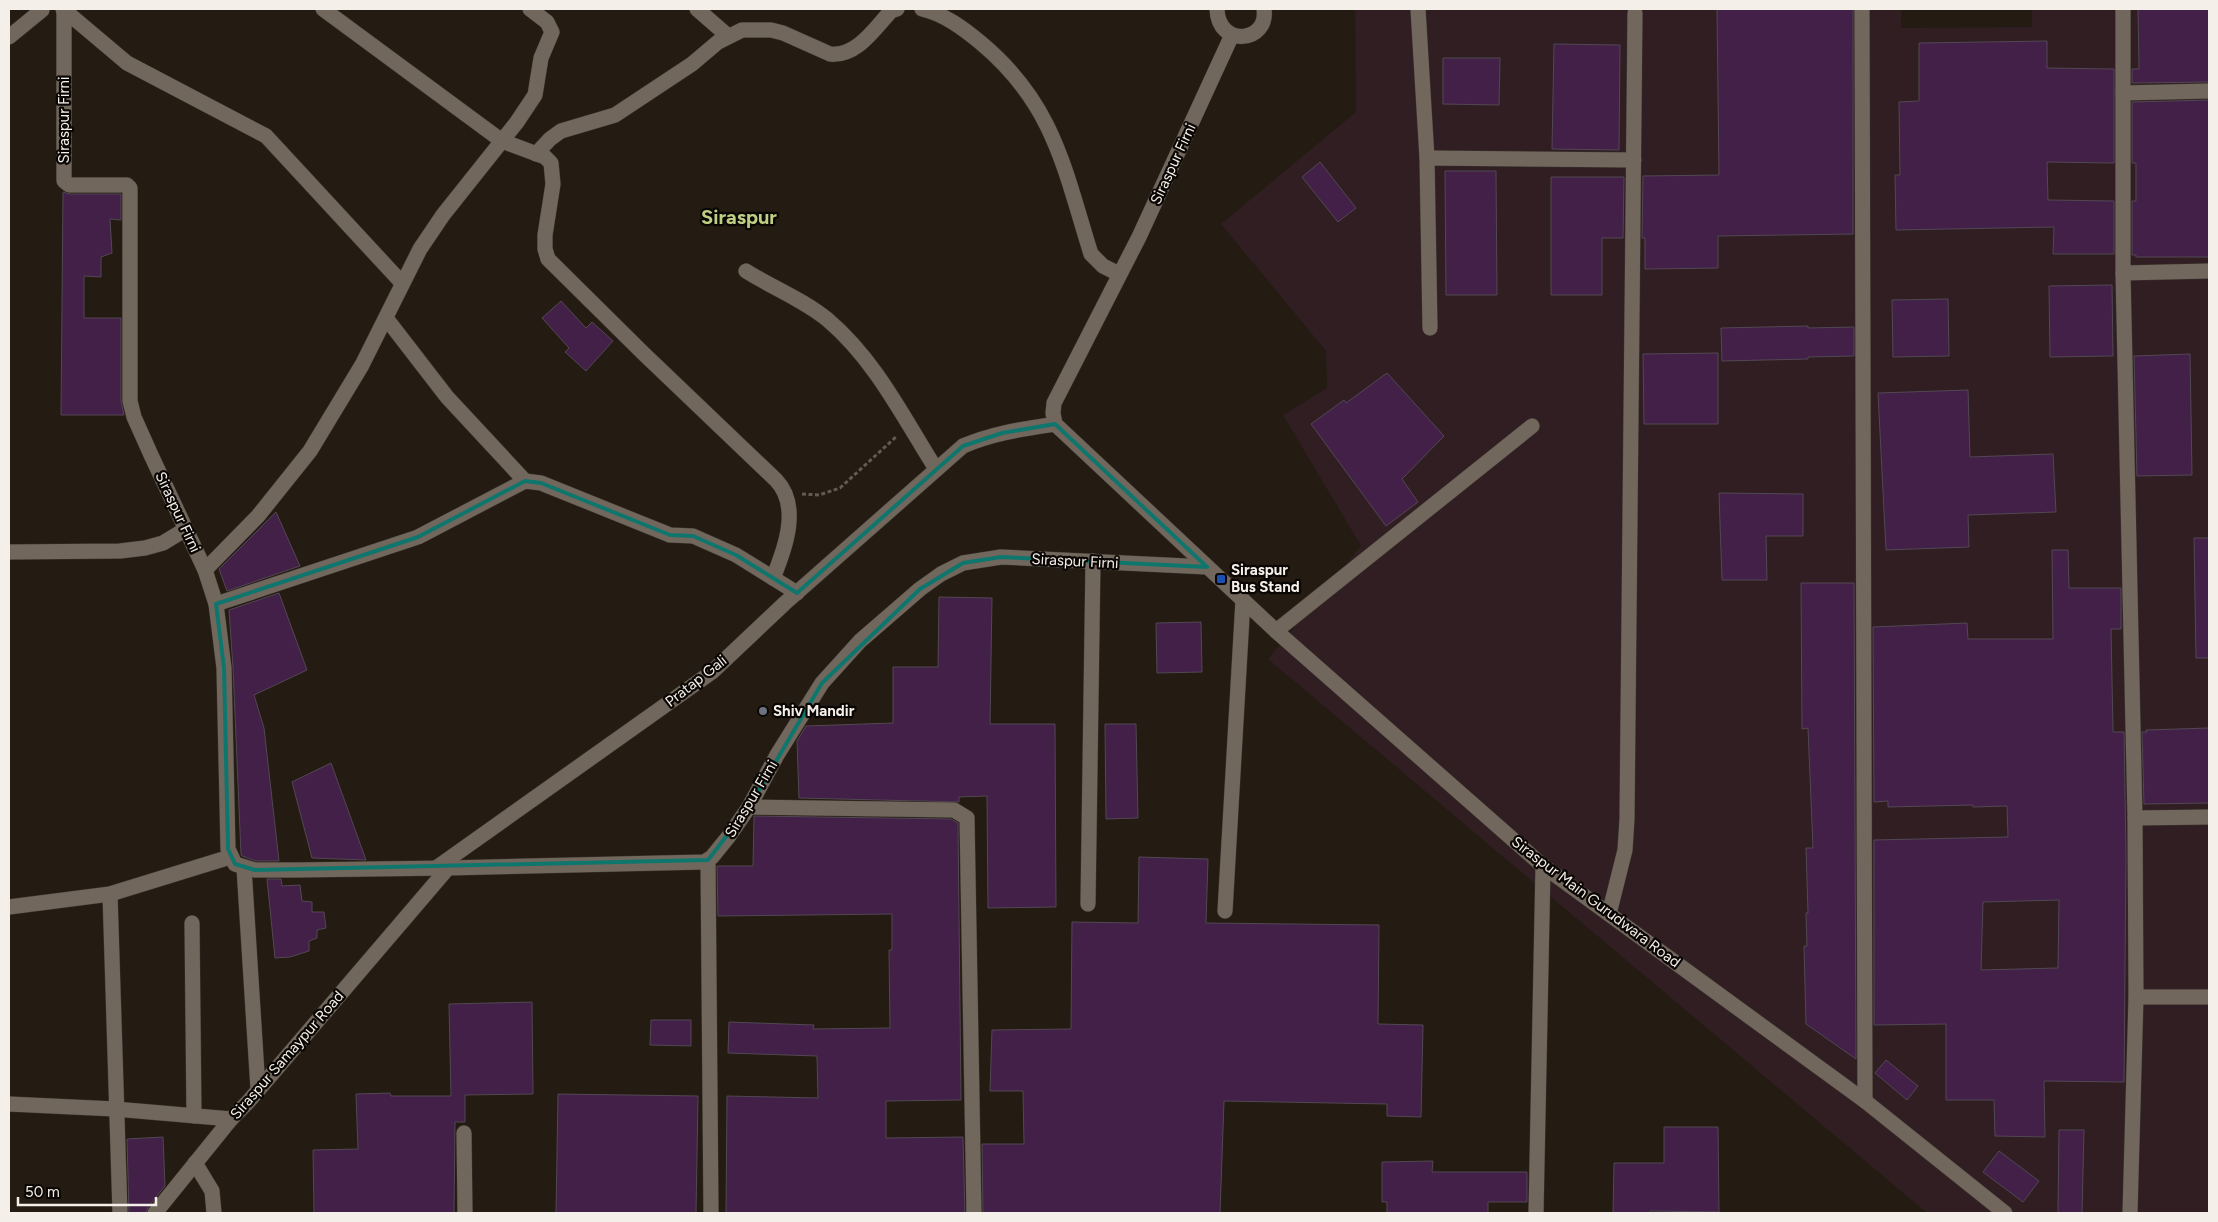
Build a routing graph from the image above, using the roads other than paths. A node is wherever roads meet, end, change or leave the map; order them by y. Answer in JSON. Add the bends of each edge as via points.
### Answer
{"nodes":[{"id":1,"x":63,"y":9,"type":"edge"},
{"id":2,"x":323,"y":9,"type":"edge"},
{"id":3,"x":530,"y":9,"type":"edge"},
{"id":4,"x":697,"y":9,"type":"edge"},
{"id":5,"x":897,"y":9,"type":"edge"},
{"id":6,"x":922,"y":9,"type":"edge"},
{"id":7,"x":1217,"y":9,"type":"edge"},
{"id":8,"x":1264,"y":9,"type":"edge"},
{"id":9,"x":1418,"y":9,"type":"edge"},
{"id":10,"x":1862,"y":9,"type":"edge"},
{"id":11,"x":2123,"y":9,"type":"edge"},
{"id":12,"x":39,"y":10,"type":"edge"},
{"id":13,"x":1636,"y":13,"type":"dead end"},
{"id":14,"x":1232,"y":35,"type":"junction"},
{"id":15,"x":728,"y":36,"type":"junction"},
{"id":16,"x":9,"y":37,"type":"edge"},
{"id":17,"x":2209,"y":91,"type":"edge"},
{"id":18,"x":2123,"y":93,"type":"junction"},
{"id":19,"x":502,"y":141,"type":"junction"},
{"id":20,"x":536,"y":154,"type":"junction"},
{"id":21,"x":1427,"y":158,"type":"junction"},
{"id":22,"x":1634,"y":160,"type":"junction"},
{"id":23,"x":2209,"y":271,"type":"edge"},
{"id":24,"x":746,"y":272,"type":"dead end"},
{"id":25,"x":1119,"y":274,"type":"junction"},
{"id":26,"x":2123,"y":274,"type":"junction"},
{"id":27,"x":402,"y":283,"type":"junction"},
{"id":28,"x":386,"y":318,"type":"junction"},
{"id":29,"x":1430,"y":328,"type":"dead end"},
{"id":30,"x":1055,"y":424,"type":"junction"},
{"id":31,"x":1532,"y":426,"type":"dead end"},
{"id":32,"x":936,"y":469,"type":"junction"},
{"id":33,"x":525,"y":481,"type":"junction"},
{"id":34,"x":186,"y":529,"type":"junction"},
{"id":35,"x":9,"y":552,"type":"edge"},
{"id":36,"x":1093,"y":561,"type":"junction"},
{"id":37,"x":1207,"y":567,"type":"junction"},
{"id":38,"x":205,"y":570,"type":"junction"},
{"id":39,"x":774,"y":578,"type":"junction"},
{"id":40,"x":797,"y":593,"type":"junction"},
{"id":41,"x":1243,"y":600,"type":"junction"},
{"id":42,"x":216,"y":604,"type":"junction"},
{"id":43,"x":1276,"y":632,"type":"junction"},
{"id":44,"x":749,"y":806,"type":"junction"},
{"id":45,"x":2209,"y":817,"type":"edge"},
{"id":46,"x":2135,"y":818,"type":"junction"},
{"id":47,"x":230,"y":857,"type":"junction"},
{"id":48,"x":708,"y":860,"type":"junction"},
{"id":49,"x":1544,"y":866,"type":"junction"},
{"id":50,"x":244,"y":868,"type":"junction"},
{"id":51,"x":442,"y":868,"type":"junction"},
{"id":52,"x":110,"y":894,"type":"junction"},
{"id":53,"x":1088,"y":904,"type":"dead end"},
{"id":54,"x":9,"y":907,"type":"edge"},
{"id":55,"x":1225,"y":911,"type":"dead end"},
{"id":56,"x":1609,"y":914,"type":"junction"},
{"id":57,"x":192,"y":923,"type":"dead end"},
{"id":58,"x":2136,"y":997,"type":"junction"},
{"id":59,"x":2209,"y":997,"type":"edge"},
{"id":60,"x":258,"y":1088,"type":"junction"},
{"id":61,"x":1865,"y":1101,"type":"junction"},
{"id":62,"x":9,"y":1104,"type":"edge"},
{"id":63,"x":116,"y":1109,"type":"junction"},
{"id":64,"x":194,"y":1116,"type":"junction"},
{"id":65,"x":231,"y":1119,"type":"junction"},
{"id":66,"x":464,"y":1133,"type":"dead end"},
{"id":67,"x":195,"y":1164,"type":"junction"},
{"id":68,"x":120,"y":1213,"type":"edge"},
{"id":69,"x":155,"y":1213,"type":"edge"},
{"id":70,"x":214,"y":1213,"type":"edge"},
{"id":71,"x":465,"y":1213,"type":"edge"},
{"id":72,"x":711,"y":1213,"type":"edge"},
{"id":73,"x":974,"y":1213,"type":"edge"},
{"id":74,"x":1536,"y":1213,"type":"edge"},
{"id":75,"x":2005,"y":1213,"type":"edge"},
{"id":76,"x":2130,"y":1213,"type":"edge"}],
"edges":[{"from":1,"to":12,"type":"street"},
{"from":1,"to":27,"type":"street","via":[[127,63],[266,136]]},
{"from":1,"to":34,"type":"street","name":"Siraspur Firni","via":[[64,181],[69,185],[127,185],[130,188],[130,401],[134,417]]},
{"from":2,"to":19,"type":"street"},
{"from":3,"to":19,"type":"street","via":[[551,26],[550,37],[541,58],[535,95]]},
{"from":4,"to":15,"type":"street"},
{"from":5,"to":15,"type":"street","via":[[854,49],[838,55],[771,30],[742,30]]},
{"from":6,"to":25,"type":"street","via":[[946,18],[970,34],[1012,71],[1028,92],[1057,146],[1091,254],[1103,266]]},
{"from":7,"to":14,"type":"street","via":[[1220,25]]},
{"from":8,"to":14,"type":"street","via":[[1264,21],[1259,29],[1251,35]]},
{"from":9,"to":21,"type":"street"},
{"from":10,"to":61,"type":"street"},
{"from":11,"to":18,"type":"street"},
{"from":12,"to":16,"type":"street"},
{"from":13,"to":22,"type":"street"},
{"from":14,"to":25,"type":"street","name":"Siraspur Firni"},
{"from":15,"to":20,"type":"street","via":[[615,115],[561,131]]},
{"from":17,"to":18,"type":"street"},
{"from":18,"to":26,"type":"street"},
{"from":19,"to":20,"type":"street"},
{"from":19,"to":27,"type":"street","via":[[438,222]]},
{"from":20,"to":39,"type":"street","via":[[551,163],[553,172],[545,235],[548,259],[786,492],[789,524]]},
{"from":21,"to":22,"type":"street"},
{"from":21,"to":29,"type":"street"},
{"from":22,"to":56,"type":"street","via":[[1627,819],[1624,850]]},
{"from":23,"to":26,"type":"street"},
{"from":24,"to":32,"type":"street","via":[[813,309],[866,359],[885,384]]},
{"from":25,"to":30,"type":"street","name":"Siraspur Firni","via":[[1054,403]]},
{"from":26,"to":46,"type":"street"},
{"from":27,"to":28,"type":"street"},
{"from":28,"to":33,"type":"street","via":[[447,398]]},
{"from":28,"to":38,"type":"street","via":[[310,451],[258,516]]},
{"from":30,"to":32,"type":"street","name":"Pratap Gali","via":[[982,438],[963,446]]},
{"from":30,"to":37,"type":"street"},
{"from":31,"to":43,"type":"street"},
{"from":32,"to":40,"type":"street","name":"Pratap Gali"},
{"from":33,"to":39,"type":"street","via":[[541,483],[670,535],[693,536],[736,555]]},
{"from":33,"to":42,"type":"street","via":[[418,537]]},
{"from":34,"to":35,"type":"street","via":[[163,543],[145,548],[101,552]]},
{"from":34,"to":38,"type":"street","name":"Siraspur Firni"},
{"from":36,"to":37,"type":"street","name":"Siraspur Firni"},
{"from":36,"to":44,"type":"street","name":"Siraspur Firni","via":[[986,558],[963,563],[920,589],[860,641],[822,683]]},
{"from":36,"to":53,"type":"street"},
{"from":37,"to":41,"type":"street","name":"Siraspur Main Gurudwara Road"},
{"from":38,"to":42,"type":"street","name":"Siraspur Firni"},
{"from":39,"to":40,"type":"street"},
{"from":40,"to":51,"type":"street","name":"Pratap Gali","via":[[712,672]]},
{"from":41,"to":43,"type":"street","name":"Siraspur Main Gurudwara Road"},
{"from":41,"to":55,"type":"street"},
{"from":42,"to":47,"type":"street","name":"Siraspur Firni","via":[[224,668],[225,792]]},
{"from":43,"to":49,"type":"street","name":"Siraspur Main Gurudwara Road"},
{"from":44,"to":48,"type":"street","name":"Siraspur Firni"},
{"from":44,"to":73,"type":"street","via":[[954,810],[967,818]]},
{"from":45,"to":46,"type":"street"},
{"from":46,"to":58,"type":"street"},
{"from":47,"to":50,"type":"street"},
{"from":47,"to":52,"type":"street"},
{"from":48,"to":51,"type":"street"},
{"from":48,"to":72,"type":"street"},
{"from":49,"to":56,"type":"street","name":"Siraspur Main Gurudwara Road"},
{"from":49,"to":74,"type":"street"},
{"from":50,"to":51,"type":"street"},
{"from":50,"to":60,"type":"street"},
{"from":51,"to":60,"type":"street","name":"Siraspur Samaypur Road","via":[[421,899]]},
{"from":52,"to":54,"type":"street"},
{"from":52,"to":63,"type":"street"},
{"from":56,"to":61,"type":"street","name":"Siraspur Main Gurudwara Road"},
{"from":57,"to":64,"type":"street"},
{"from":58,"to":59,"type":"street"},
{"from":58,"to":76,"type":"street"},
{"from":60,"to":65,"type":"street","name":"Siraspur Samaypur Road"},
{"from":61,"to":75,"type":"street","name":"Siraspur Main Gurudwara Road"},
{"from":62,"to":63,"type":"street"},
{"from":63,"to":64,"type":"street"},
{"from":63,"to":68,"type":"street"},
{"from":64,"to":65,"type":"street"},
{"from":65,"to":67,"type":"street","name":"Siraspur Samaypur Road"},
{"from":66,"to":71,"type":"street"},
{"from":67,"to":69,"type":"street","name":"Siraspur Samaypur Road"},
{"from":67,"to":70,"type":"street","via":[[212,1190]]}]}
